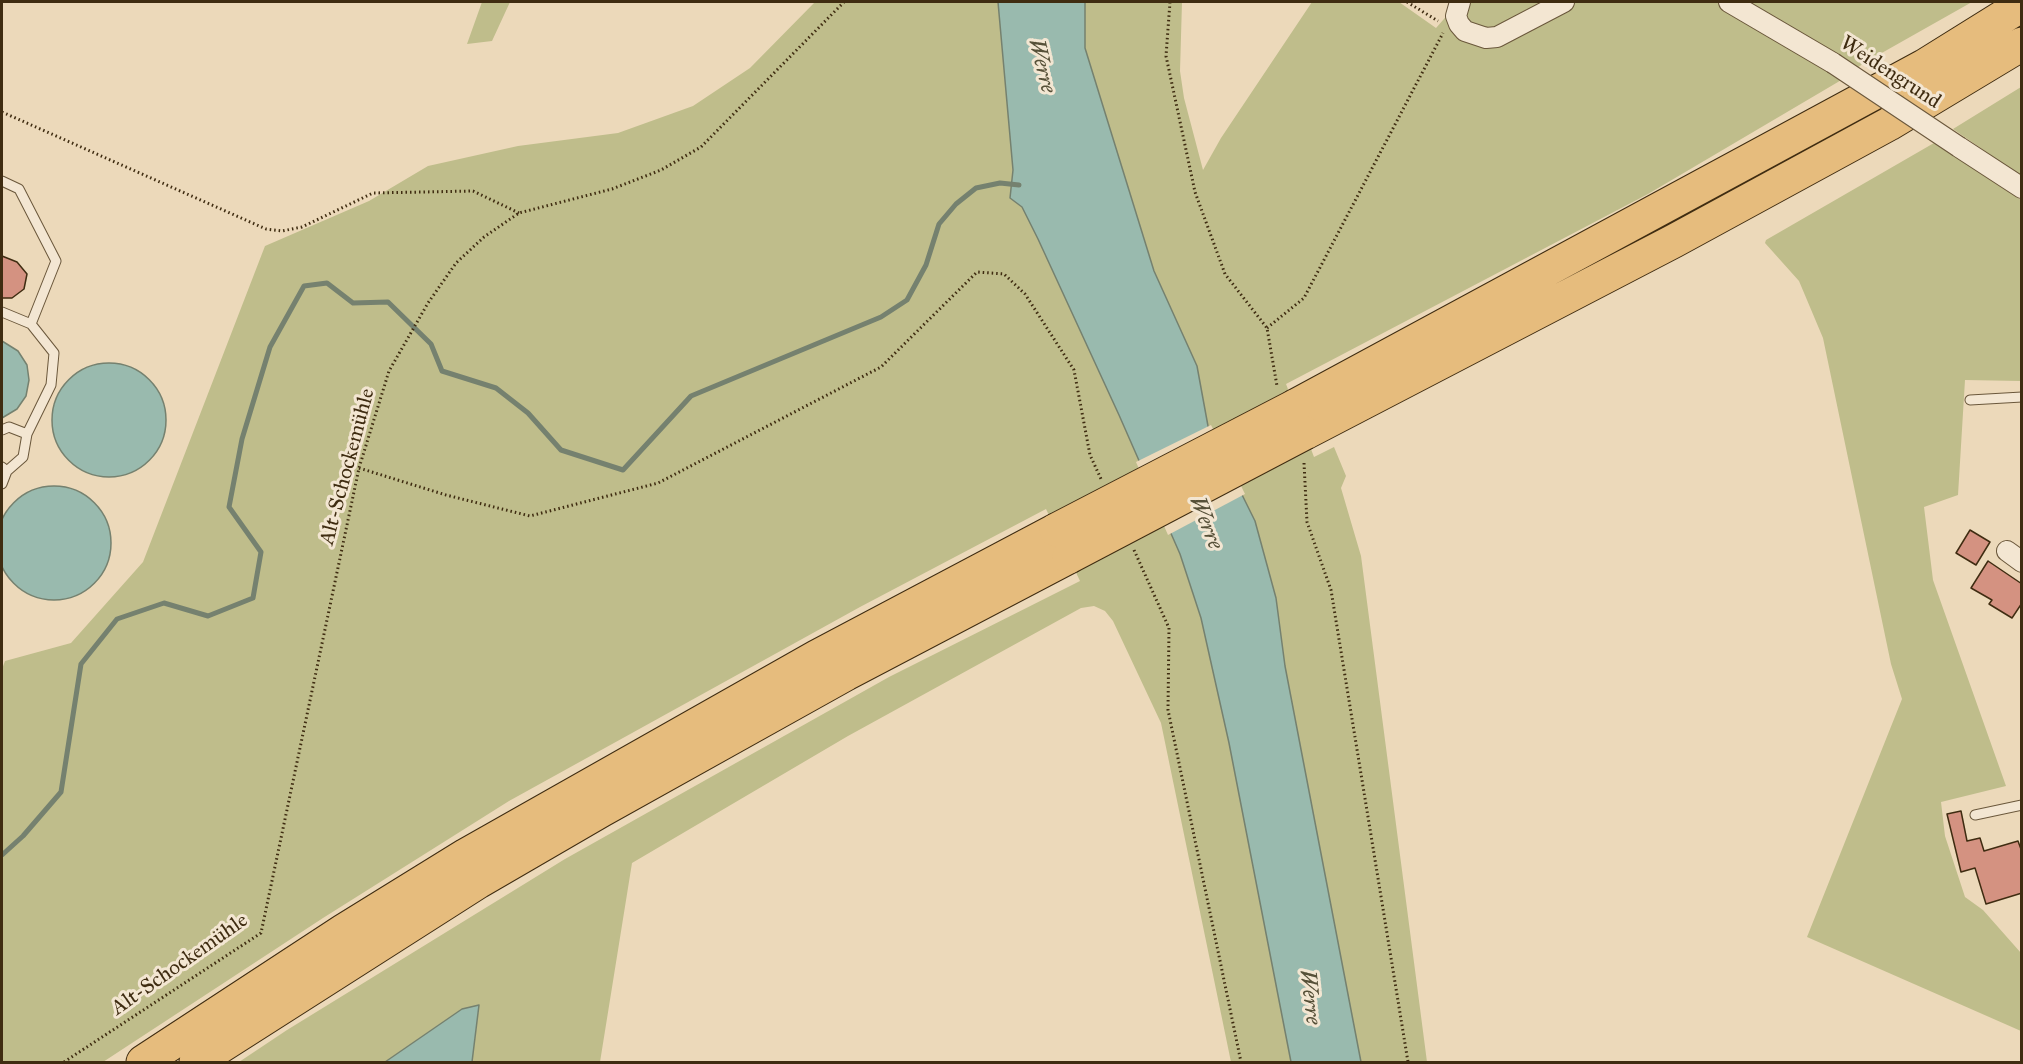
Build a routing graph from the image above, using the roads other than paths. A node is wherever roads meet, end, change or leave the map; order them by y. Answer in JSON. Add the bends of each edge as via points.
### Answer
{"nodes":[{"id":1,"x":1460,"y":2,"type":"edge"},
{"id":2,"x":1564,"y":2,"type":"edge"},
{"id":3,"x":1729,"y":2,"type":"edge"},
{"id":4,"x":2022,"y":5,"type":"edge"},
{"id":5,"x":2022,"y":44,"type":"edge"},
{"id":6,"x":2,"y":181,"type":"edge"},
{"id":7,"x":2022,"y":188,"type":"edge"},
{"id":8,"x":2,"y":312,"type":"edge"},
{"id":9,"x":31,"y":324,"type":"junction"},
{"id":10,"x":2022,"y":397,"type":"edge"},
{"id":11,"x":1970,"y":400,"type":"dead end"},
{"id":12,"x":1300,"y":420,"type":"junction"},
{"id":13,"x":2,"y":430,"type":"edge"},
{"id":14,"x":27,"y":434,"type":"junction"},
{"id":15,"x":4,"y":469,"type":"edge"},
{"id":16,"x":2,"y":484,"type":"edge"},
{"id":17,"x":1062,"y":543,"type":"junction"},
{"id":18,"x":2022,"y":805,"type":"edge"},
{"id":19,"x":1975,"y":815,"type":"dead end"},
{"id":20,"x":143,"y":1062,"type":"edge"},
{"id":21,"x":196,"y":1062,"type":"edge"}],
"edges":[{"from":1,"to":2,"type":"street","via":[[1456,16],[1459,24],[1486,38],[1497,37]]},
{"from":3,"to":7,"type":"street","name":"Weidengrund","bridge":true,"via":[[1833,63]]},
{"from":4,"to":12,"type":"highway","via":[[1924,66]]},
{"from":5,"to":12,"type":"highway","via":[[1889,124],[1449,360]]},
{"from":6,"to":9,"type":"lane","via":[[19,189],[56,261]]},
{"from":8,"to":9,"type":"lane"},
{"from":9,"to":14,"type":"lane","via":[[54,353],[51,385]]},
{"from":10,"to":11,"type":"lane"},
{"from":12,"to":17,"type":"highway","bridge":true},
{"from":13,"to":14,"type":"lane","via":[[9,427]]},
{"from":14,"to":15,"type":"lane","via":[[23,457]]},
{"from":15,"to":16,"type":"lane"},
{"from":17,"to":20,"type":"highway","via":[[816,657],[466,855]]},
{"from":17,"to":21,"type":"highway","via":[[846,674],[458,895]]},
{"from":18,"to":19,"type":"lane"}]}
